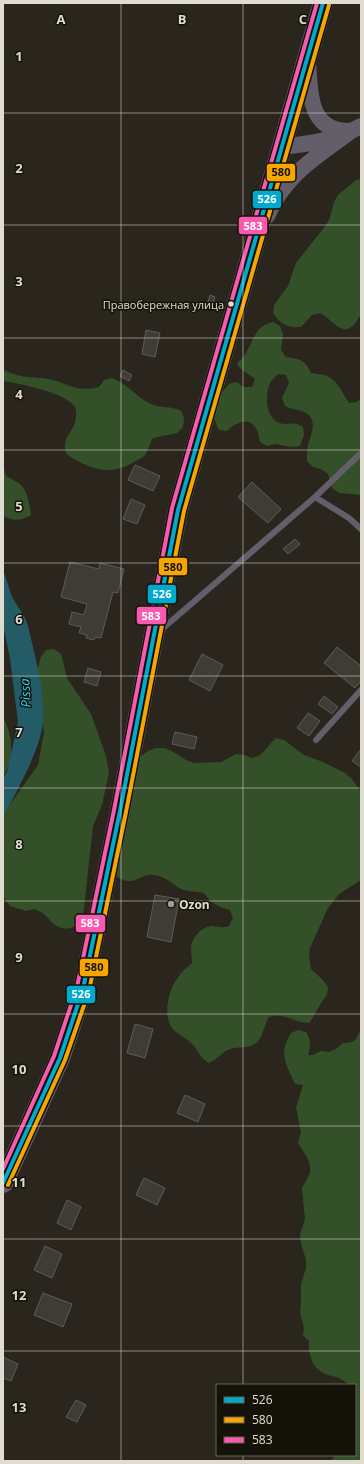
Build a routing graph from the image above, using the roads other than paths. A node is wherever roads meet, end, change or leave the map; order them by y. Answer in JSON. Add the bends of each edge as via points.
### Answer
{"nodes":[{"id":1,"x":323,"y":3,"type":"edge"},
{"id":2,"x":307,"y":57,"type":"junction"},
{"id":3,"x":356,"y":129,"type":"edge"},
{"id":4,"x":281,"y":147,"type":"junction"},
{"id":5,"x":255,"y":236,"type":"junction"},
{"id":6,"x":361,"y":453,"type":"edge"},
{"id":7,"x":315,"y":498,"type":"junction"},
{"id":8,"x":361,"y":529,"type":"edge"},
{"id":9,"x":154,"y":636,"type":"junction"},
{"id":10,"x":361,"y":690,"type":"edge"},
{"id":11,"x":316,"y":740,"type":"dead end"},
{"id":12,"x":3,"y":1183,"type":"edge"}],
"edges":[{"from":1,"to":2,"type":"main road"},
{"from":2,"to":3,"type":"street","via":[[315,113],[322,123],[332,129]]},
{"from":2,"to":4,"type":"main road"},
{"from":3,"to":4,"type":"street","via":[[328,140]]},
{"from":3,"to":5,"type":"street","via":[[296,174],[282,190]]},
{"from":4,"to":5,"type":"main road"},
{"from":5,"to":9,"type":"main road","via":[[178,510]]},
{"from":6,"to":7,"type":"lane"},
{"from":7,"to":8,"type":"lane","via":[[349,518]]},
{"from":7,"to":9,"type":"lane"},
{"from":9,"to":12,"type":"main road","via":[[83,989],[60,1058]]},
{"from":10,"to":11,"type":"lane"}]}
